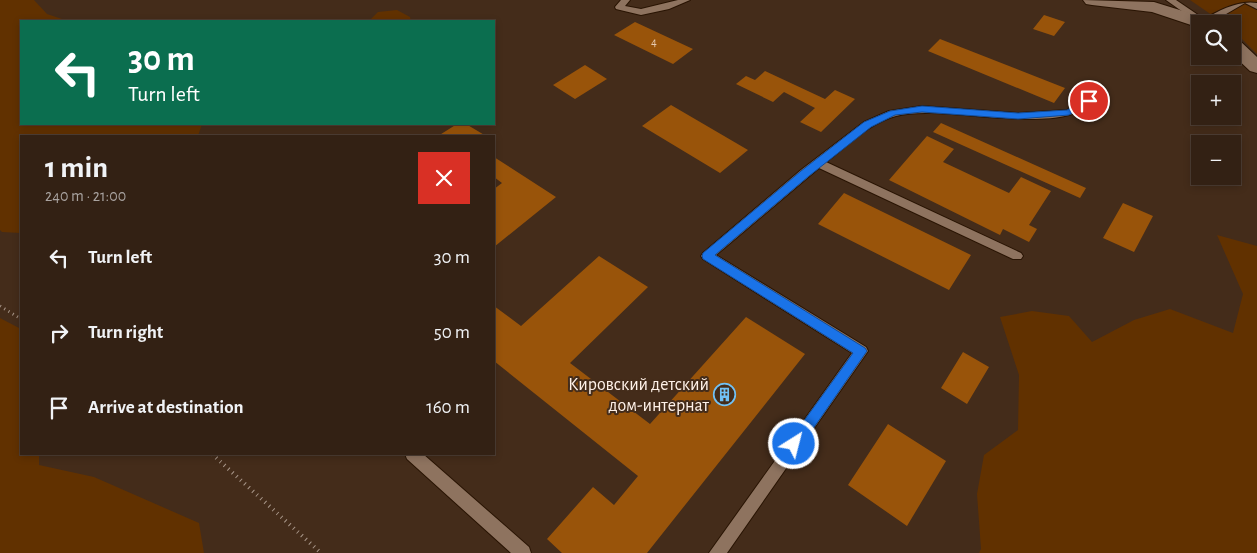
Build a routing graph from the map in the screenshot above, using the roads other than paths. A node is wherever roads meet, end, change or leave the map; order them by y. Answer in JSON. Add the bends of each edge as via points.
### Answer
{"nodes":[{"id":1,"x":626,"y":0,"type":"edge"},
{"id":2,"x":686,"y":0,"type":"edge"},
{"id":3,"x":1092,"y":0,"type":"edge"},
{"id":4,"x":1170,"y":0,"type":"edge"},
{"id":5,"x":1245,"y":0,"type":"edge"},
{"id":6,"x":1257,"y":6,"type":"edge"},
{"id":7,"x":1193,"y":15,"type":"edge"},
{"id":8,"x":1219,"y":15,"type":"edge"},
{"id":9,"x":1191,"y":19,"type":"edge"},
{"id":10,"x":1241,"y":52,"type":"edge"},
{"id":11,"x":1257,"y":67,"type":"edge"},
{"id":12,"x":1094,"y":84,"type":"dead end"},
{"id":13,"x":818,"y":163,"type":"junction"},
{"id":14,"x":1017,"y":256,"type":"dead end"},
{"id":15,"x":413,"y":455,"type":"edge"},
{"id":16,"x":523,"y":553,"type":"edge"},
{"id":17,"x":717,"y":553,"type":"edge"}],
"edges":[{"from":1,"to":2,"type":"lane","via":[[619,6],[642,12]]},
{"from":3,"to":9,"type":"street","via":[[1154,7]]},
{"from":4,"to":7,"type":"lane"},
{"from":5,"to":6,"type":"lane"},
{"from":5,"to":8,"type":"lane"},
{"from":10,"to":11,"type":"street"},
{"from":12,"to":13,"type":"lane","via":[[1089,101],[1069,112],[1018,116],[922,109],[894,113],[868,124]]},
{"from":13,"to":14,"type":"lane"},
{"from":13,"to":17,"type":"lane","via":[[707,256],[861,351]]},
{"from":15,"to":16,"type":"lane"}]}
